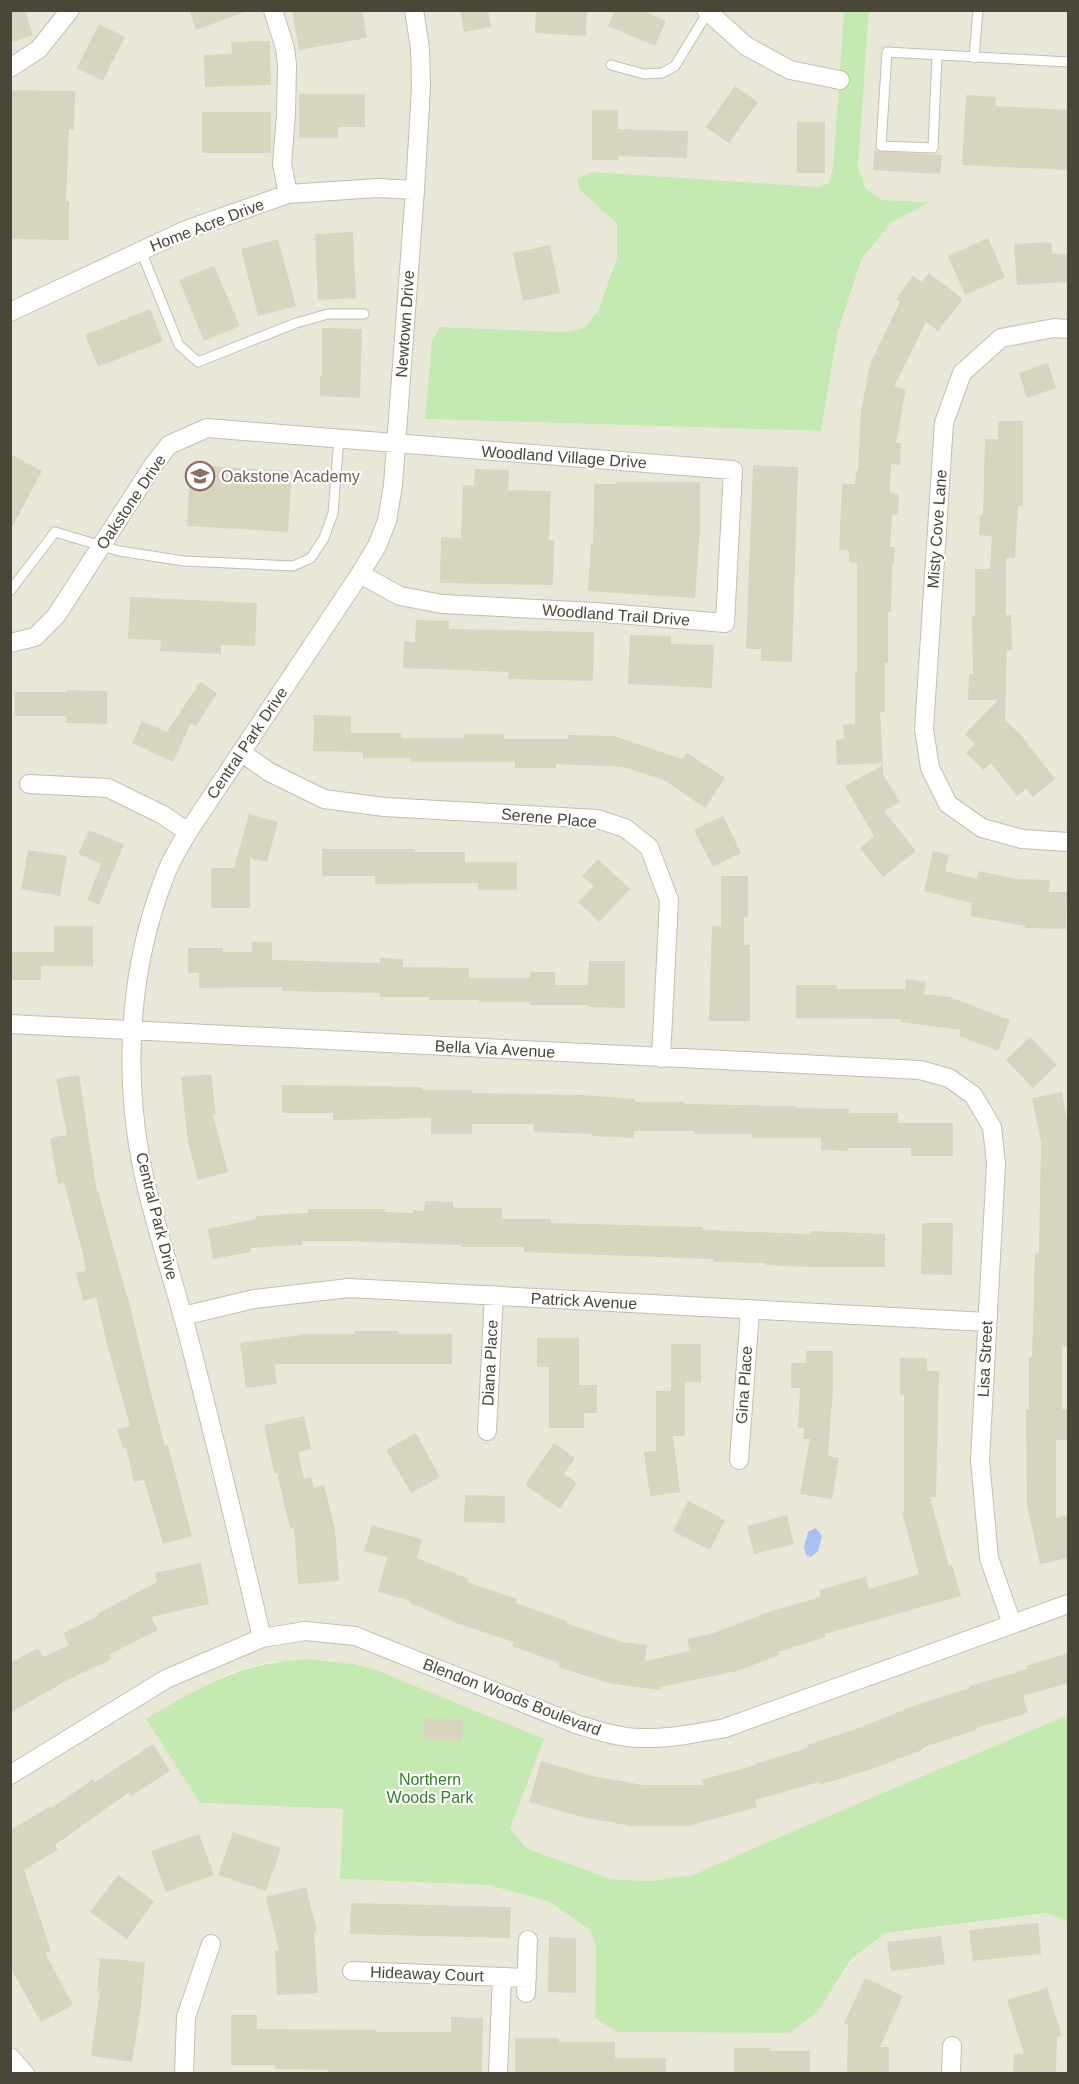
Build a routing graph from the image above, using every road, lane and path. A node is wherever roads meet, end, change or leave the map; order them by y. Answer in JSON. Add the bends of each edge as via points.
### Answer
{"nodes":[{"id":1,"x":70,"y":10,"type":"edge"},
{"id":2,"x":273,"y":10,"type":"edge"},
{"id":3,"x":414,"y":10,"type":"edge"},
{"id":4,"x":978,"y":10,"type":"edge"},
{"id":5,"x":707,"y":11,"type":"edge"},
{"id":6,"x":937,"y":56,"type":"junction"},
{"id":7,"x":974,"y":57,"type":"junction"},
{"id":8,"x":1068,"y":62,"type":"edge"},
{"id":9,"x":611,"y":65,"type":"dead end"},
{"id":10,"x":10,"y":68,"type":"edge"},
{"id":11,"x":840,"y":80,"type":"dead end"},
{"id":12,"x":415,"y":190,"type":"junction"},
{"id":13,"x":288,"y":194,"type":"junction"},
{"id":14,"x":141,"y":251,"type":"junction"},
{"id":15,"x":10,"y":312,"type":"edge"},
{"id":16,"x":364,"y":314,"type":"dead end"},
{"id":17,"x":1068,"y":329,"type":"edge"},
{"id":18,"x":339,"y":438,"type":"junction"},
{"id":19,"x":396,"y":442,"type":"junction"},
{"id":20,"x":733,"y":470,"type":"joint"},
{"id":21,"x":101,"y":547,"type":"junction"},
{"id":22,"x":360,"y":574,"type":"junction"},
{"id":23,"x":10,"y":591,"type":"edge"},
{"id":24,"x":328,"y":621,"type":"joint"},
{"id":25,"x":10,"y":643,"type":"edge"},
{"id":26,"x":241,"y":752,"type":"junction"},
{"id":27,"x":29,"y":784,"type":"dead end"},
{"id":28,"x":188,"y":832,"type":"junction"},
{"id":29,"x":1068,"y":842,"type":"edge"},
{"id":30,"x":10,"y":1024,"type":"edge"},
{"id":31,"x":131,"y":1031,"type":"junction"},
{"id":32,"x":661,"y":1058,"type":"junction"},
{"id":33,"x":973,"y":1095,"type":"joint"},
{"id":34,"x":494,"y":1295,"type":"junction"},
{"id":35,"x":750,"y":1310,"type":"junction"},
{"id":36,"x":183,"y":1316,"type":"junction"},
{"id":37,"x":987,"y":1322,"type":"junction"},
{"id":38,"x":487,"y":1431,"type":"dead end"},
{"id":39,"x":739,"y":1460,"type":"dead end"},
{"id":40,"x":1068,"y":1604,"type":"edge"},
{"id":41,"x":1012,"y":1624,"type":"junction"},
{"id":42,"x":262,"y":1638,"type":"junction"},
{"id":43,"x":10,"y":1775,"type":"edge"},
{"id":44,"x":528,"y":1940,"type":"dead end"},
{"id":45,"x":211,"y":1944,"type":"dead end"},
{"id":46,"x":352,"y":1971,"type":"dead end"},
{"id":47,"x":502,"y":1977,"type":"junction"},
{"id":48,"x":952,"y":2046,"type":"dead end"},
{"id":49,"x":10,"y":2057,"type":"edge"},
{"id":50,"x":25,"y":2073,"type":"edge"},
{"id":51,"x":184,"y":2073,"type":"edge"},
{"id":52,"x":498,"y":2073,"type":"edge"},
{"id":53,"x":951,"y":2073,"type":"edge"}],
"edges":[{"from":1,"to":10,"type":"street","via":[[39,49]]},
{"from":2,"to":13,"type":"street","via":[[285,48],[282,164]]},
{"from":3,"to":12,"type":"street","name":"Newtown Drive","via":[[421,77]]},
{"from":4,"to":7,"type":"lane"},
{"from":5,"to":9,"type":"lane","via":[[675,66],[662,73],[644,74]]},
{"from":5,"to":11,"type":"street","via":[[746,46],[790,70]]},
{"from":6,"to":6,"type":"lane","via":[[933,148],[881,146],[887,52]]},
{"from":6,"to":7,"type":"lane"},
{"from":7,"to":8,"type":"lane"},
{"from":12,"to":13,"type":"street","name":"Home Acre Drive","via":[[377,188]]},
{"from":12,"to":19,"type":"street","name":"Newtown Drive"},
{"from":13,"to":14,"type":"street","name":"Home Acre Drive","via":[[186,230]]},
{"from":14,"to":15,"type":"street","name":"Home Acre Drive"},
{"from":14,"to":16,"type":"lane","via":[[179,345],[198,362],[296,323],[328,314]]},
{"from":17,"to":29,"type":"street","name":"Misty Cove Lane","via":[[1001,338],[962,373],[944,423],[924,729],[930,768],[948,804],[982,828],[1022,839]]},
{"from":18,"to":19,"type":"street","name":"Oakstone Drive"},
{"from":18,"to":21,"type":"street","name":"Oakstone Drive","via":[[207,428],[169,445]]},
{"from":18,"to":21,"type":"lane","via":[[333,513],[311,558],[293,566],[184,561]]},
{"from":19,"to":20,"type":"street","name":"Woodland Village Drive"},
{"from":19,"to":22,"type":"street","name":"Newtown Drive","via":[[387,521]]},
{"from":20,"to":22,"type":"street","name":"Woodland Trail Drive","via":[[725,623],[442,604],[400,596]]},
{"from":21,"to":23,"type":"lane","via":[[55,532]]},
{"from":21,"to":25,"type":"street","name":"Oakstone Drive","via":[[56,616],[35,637]]},
{"from":22,"to":24,"type":"street","name":"Newtown Drive"},
{"from":24,"to":26,"type":"street","name":"Central Park Drive"},
{"from":26,"to":28,"type":"street","name":"Central Park Drive"},
{"from":26,"to":32,"type":"street","name":"Serene Place","via":[[269,772],[324,799],[384,807],[597,819],[625,828],[649,847],[669,900]]},
{"from":27,"to":28,"type":"street","via":[[108,788]]},
{"from":28,"to":31,"type":"street","name":"Central Park Drive","via":[[166,873],[147,926]]},
{"from":30,"to":31,"type":"street","name":"Bella Via Avenue"},
{"from":31,"to":32,"type":"street","name":"Bella Via Avenue"},
{"from":31,"to":36,"type":"street","name":"Central Park Drive","via":[[132,1101],[148,1191]]},
{"from":32,"to":33,"type":"street","name":"Bella Via Avenue","via":[[920,1070],[949,1078]]},
{"from":33,"to":37,"type":"street","name":"Lisa Street","via":[[992,1127],[996,1164]]},
{"from":34,"to":35,"type":"street","name":"Patrick Avenue"},
{"from":34,"to":36,"type":"street","name":"Patrick Avenue","via":[[349,1288],[255,1299]]},
{"from":34,"to":38,"type":"street","name":"Diana Place"},
{"from":35,"to":37,"type":"street","name":"Patrick Avenue"},
{"from":35,"to":39,"type":"street","name":"Gina Place"},
{"from":36,"to":42,"type":"street","name":"Central Park Drive"},
{"from":37,"to":41,"type":"street","name":"Lisa Street","via":[[980,1460],[989,1558]]},
{"from":40,"to":41,"type":"street","name":"Blendon Woods Boulevard"},
{"from":41,"to":42,"type":"street","name":"Blendon Woods Boulevard","via":[[725,1728],[640,1738],[576,1724],[355,1636],[305,1631]]},
{"from":42,"to":43,"type":"street","name":"Blendon Woods Boulevard","via":[[166,1679]]},
{"from":44,"to":47,"type":"street","name":"Hideaway Court","via":[[526,1985]]},
{"from":45,"to":51,"type":"street","via":[[186,2017]]},
{"from":46,"to":47,"type":"street","name":"Hideaway Court"},
{"from":47,"to":52,"type":"street","name":"Hideaway Court"},
{"from":48,"to":53,"type":"street"},
{"from":49,"to":50,"type":"street"}]}
